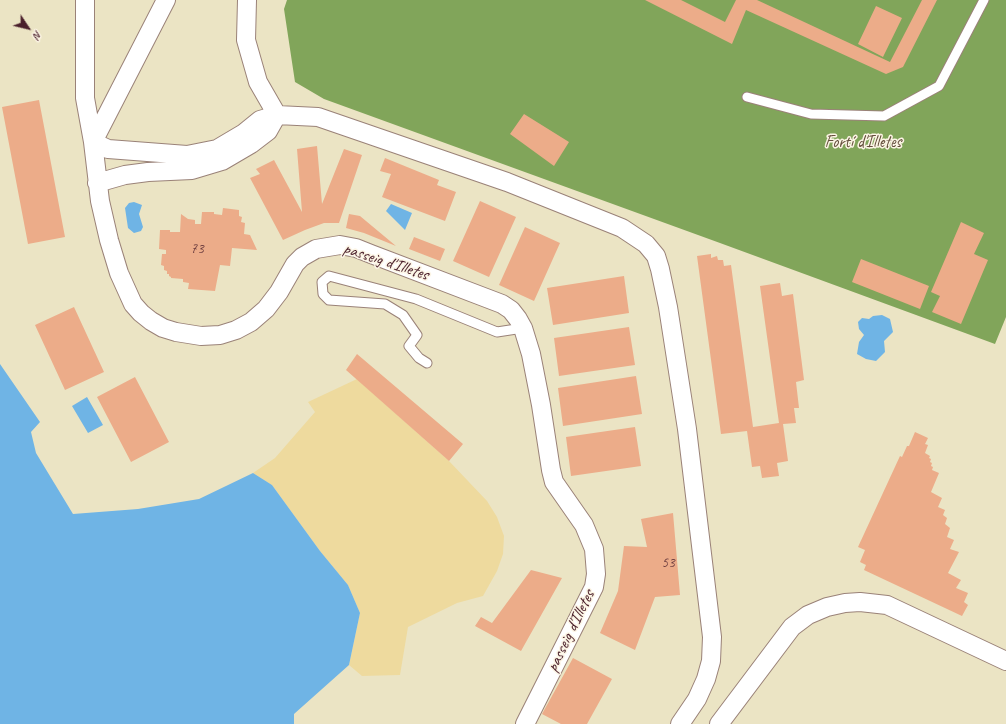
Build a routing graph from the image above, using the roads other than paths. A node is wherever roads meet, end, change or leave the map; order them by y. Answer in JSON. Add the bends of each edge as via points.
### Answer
{"nodes":[{"id":1,"x":85,"y":0,"type":"edge"},
{"id":2,"x":166,"y":0,"type":"edge"},
{"id":3,"x":247,"y":0,"type":"edge"},
{"id":4,"x":984,"y":0,"type":"edge"},
{"id":5,"x":747,"y":97,"type":"dead end"},
{"id":6,"x":277,"y":115,"type":"junction"},
{"id":7,"x":93,"y":142,"type":"junction"},
{"id":8,"x":97,"y":183,"type":"junction"},
{"id":9,"x":523,"y":328,"type":"junction"},
{"id":10,"x":427,"y":363,"type":"dead end"},
{"id":11,"x":1006,"y":661,"type":"edge"},
{"id":12,"x":525,"y":724,"type":"edge"},
{"id":13,"x":680,"y":724,"type":"edge"},
{"id":14,"x":719,"y":724,"type":"edge"}],
"edges":[{"from":1,"to":7,"type":"street","name":"passeig d'Illetes","via":[[85,98]]},
{"from":2,"to":7,"type":"street"},
{"from":3,"to":6,"type":"street","via":[[246,40],[258,82]]},
{"from":4,"to":5,"type":"lane","via":[[939,86],[884,116],[811,114]]},
{"from":6,"to":7,"type":"street","via":[[260,120],[217,149],[187,155],[108,149]]},
{"from":6,"to":8,"type":"street","via":[[268,131],[222,161],[192,170],[126,175]]},
{"from":6,"to":13,"type":"street","via":[[326,119],[507,182],[622,228],[646,244],[656,256],[668,310],[687,429],[712,637],[711,661],[706,679],[697,699]]},
{"from":7,"to":8,"type":"street","name":"passeig d'Illetes"},
{"from":8,"to":9,"type":"street","name":"passeig d'Illetes","via":[[109,240],[127,291],[141,313],[163,328],[201,336],[220,335],[236,330],[251,322],[266,309],[302,257],[316,249],[340,245],[356,248],[502,304],[511,310]]},
{"from":9,"to":10,"type":"lane","via":[[497,332],[416,299],[329,276],[322,282],[323,294],[330,300],[385,304],[403,315],[417,335],[408,346]]},
{"from":9,"to":12,"type":"street","name":"passeig d'Illetes","via":[[531,354],[554,482],[584,525],[594,549],[596,574],[594,587]]},
{"from":11,"to":14,"type":"street","via":[[887,605],[845,603],[808,615],[792,627]]}]}
